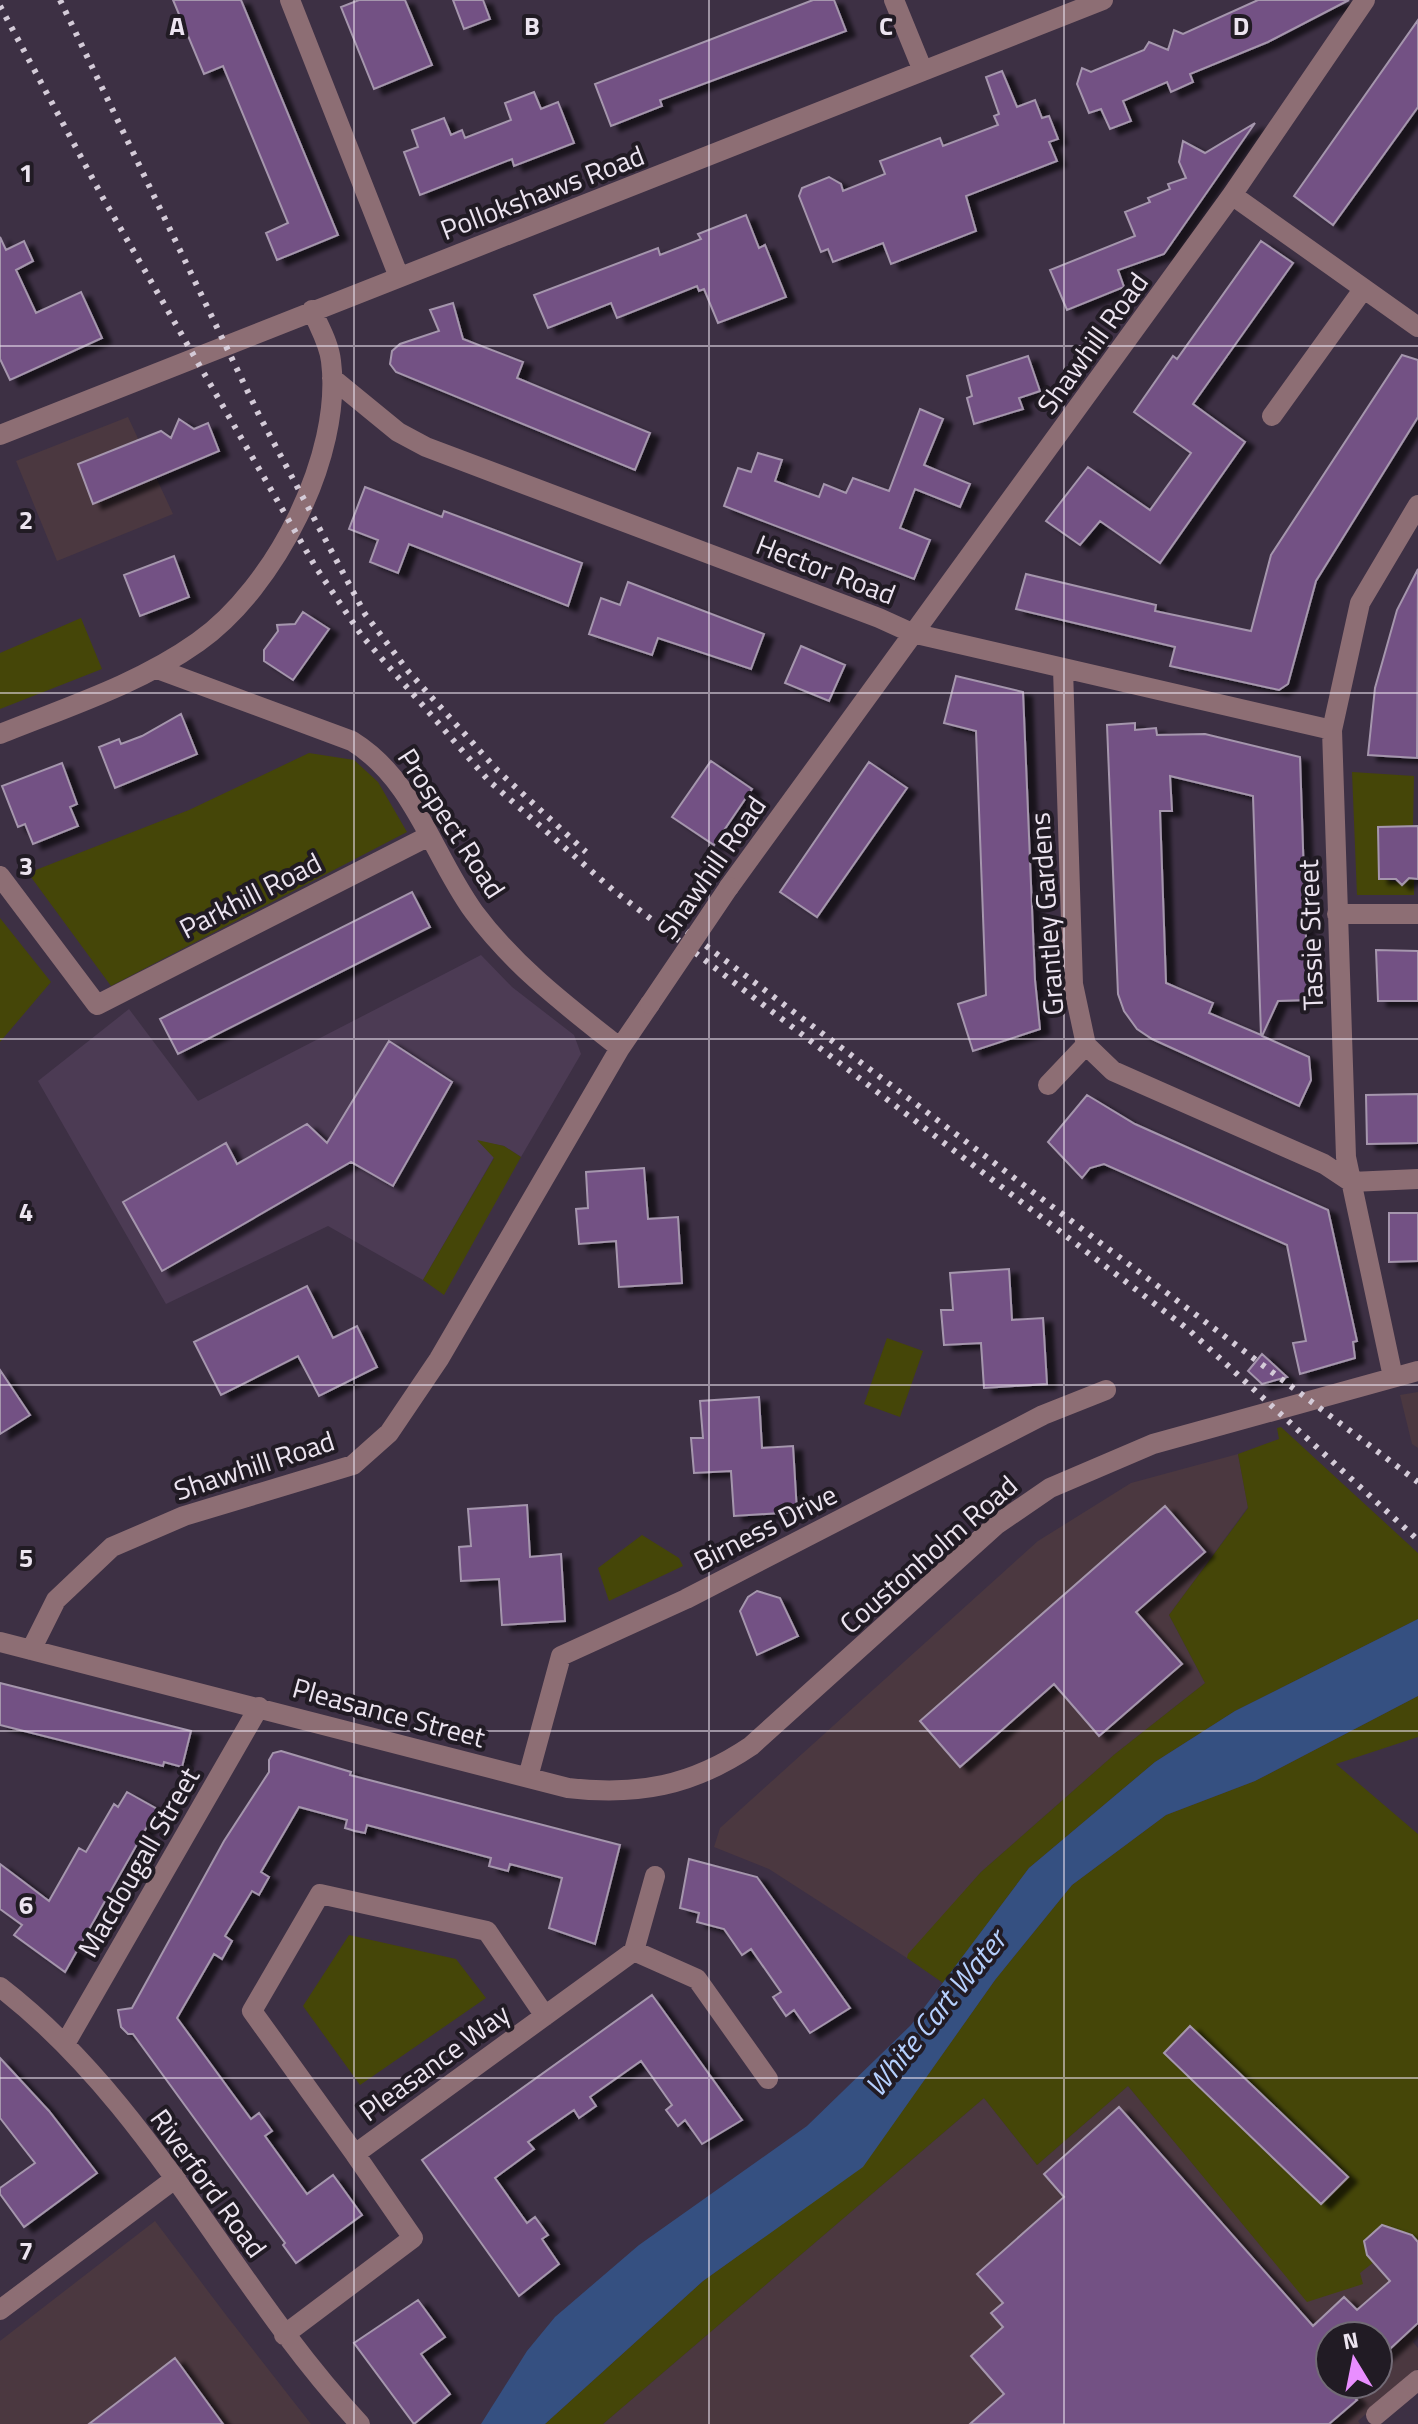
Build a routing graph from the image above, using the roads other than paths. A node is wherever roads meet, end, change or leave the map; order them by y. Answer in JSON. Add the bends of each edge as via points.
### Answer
{"nodes":[{"id":1,"x":290,"y":0,"type":"edge"},
{"id":2,"x":894,"y":0,"type":"edge"},
{"id":3,"x":1103,"y":0,"type":"edge"},
{"id":4,"x":1365,"y":0,"type":"edge"},
{"id":5,"x":923,"y":71,"type":"junction"},
{"id":6,"x":1232,"y":195,"type":"junction"},
{"id":7,"x":399,"y":277,"type":"junction"},
{"id":8,"x":1362,"y":291,"type":"junction"},
{"id":9,"x":312,"y":310,"type":"junction"},
{"id":10,"x":1418,"y":327,"type":"edge"},
{"id":11,"x":332,"y":378,"type":"junction"},
{"id":12,"x":1272,"y":416,"type":"dead end"},
{"id":13,"x":0,"y":435,"type":"edge"},
{"id":14,"x":1416,"y":513,"type":"edge"},
{"id":15,"x":912,"y":633,"type":"junction"},
{"id":16,"x":155,"y":668,"type":"junction"},
{"id":17,"x":1063,"y":669,"type":"junction"},
{"id":18,"x":1332,"y":730,"type":"junction"},
{"id":19,"x":0,"y":734,"type":"edge"},
{"id":20,"x":429,"y":836,"type":"junction"},
{"id":21,"x":0,"y":876,"type":"edge"},
{"id":22,"x":1337,"y":914,"type":"junction"},
{"id":23,"x":1418,"y":914,"type":"edge"},
{"id":24,"x":1086,"y":1045,"type":"junction"},
{"id":25,"x":620,"y":1048,"type":"junction"},
{"id":26,"x":1048,"y":1085,"type":"dead end"},
{"id":27,"x":1418,"y":1179,"type":"edge"},
{"id":28,"x":1351,"y":1182,"type":"junction"},
{"id":29,"x":1418,"y":1371,"type":"edge"},
{"id":30,"x":1393,"y":1377,"type":"junction"},
{"id":31,"x":1106,"y":1390,"type":"dead end"},
{"id":32,"x":0,"y":1642,"type":"edge"},
{"id":33,"x":31,"y":1650,"type":"junction"},
{"id":34,"x":259,"y":1707,"type":"junction"},
{"id":35,"x":732,"y":1759,"type":"joint"},
{"id":36,"x":528,"y":1777,"type":"junction"},
{"id":37,"x":655,"y":1876,"type":"dead end"},
{"id":38,"x":634,"y":1951,"type":"junction"},
{"id":39,"x":0,"y":1987,"type":"edge"},
{"id":40,"x":545,"y":2016,"type":"junction"},
{"id":41,"x":65,"y":2044,"type":"junction"},
{"id":42,"x":768,"y":2079,"type":"dead end"},
{"id":43,"x":355,"y":2154,"type":"junction"},
{"id":44,"x":176,"y":2178,"type":"junction"},
{"id":45,"x":0,"y":2310,"type":"edge"},
{"id":46,"x":284,"y":2335,"type":"junction"},
{"id":47,"x":1418,"y":2380,"type":"edge"},
{"id":48,"x":1376,"y":2415,"type":"dead end"},
{"id":49,"x":360,"y":2424,"type":"edge"}],
"edges":[{"from":1,"to":7,"type":"street"},
{"from":2,"to":5,"type":"street"},
{"from":3,"to":5,"type":"street","name":"Pollokshaws Road"},
{"from":4,"to":6,"type":"street","name":"Shawhill Road"},
{"from":5,"to":7,"type":"street","name":"Pollokshaws Road"},
{"from":6,"to":8,"type":"street"},
{"from":6,"to":15,"type":"street","name":"Shawhill Road"},
{"from":7,"to":9,"type":"street","name":"Pollokshaws Road"},
{"from":8,"to":10,"type":"street"},
{"from":8,"to":12,"type":"street"},
{"from":9,"to":11,"type":"street","via":[[328,346]]},
{"from":9,"to":13,"type":"street","name":"Pollokshaws Road"},
{"from":11,"to":15,"type":"street","name":"Hector Road","via":[[398,432],[426,447]]},
{"from":11,"to":16,"type":"street","via":[[324,445],[288,534],[236,608],[200,641]]},
{"from":14,"to":18,"type":"street","name":"Tassie Street","via":[[1360,603]]},
{"from":15,"to":17,"type":"street","name":"Hector Road"},
{"from":15,"to":25,"type":"street","name":"Shawhill Road","bridge":true},
{"from":16,"to":19,"type":"street"},
{"from":16,"to":20,"type":"street","name":"Prospect Road","via":[[352,741],[375,755],[394,774]]},
{"from":17,"to":18,"type":"street","name":"Hector Road"},
{"from":17,"to":24,"type":"street","name":"Grantley Gardens","via":[[1073,984]]},
{"from":18,"to":22,"type":"street","name":"Tassie Street"},
{"from":20,"to":21,"type":"street","name":"Parkhill Road","via":[[97,1005]]},
{"from":20,"to":25,"type":"street","name":"Prospect Road","via":[[497,940],[538,983]]},
{"from":22,"to":23,"type":"street"},
{"from":22,"to":28,"type":"street","name":"Tassie Street"},
{"from":24,"to":26,"type":"street"},
{"from":24,"to":28,"type":"street","name":"Grantley Gardens","via":[[1113,1071],[1324,1164]]},
{"from":25,"to":33,"type":"street","name":"Shawhill Road","via":[[439,1359],[389,1433],[353,1465],[184,1516],[112,1547],[56,1600]]},
{"from":27,"to":28,"type":"street"},
{"from":28,"to":30,"type":"street","name":"Tassie Street"},
{"from":29,"to":30,"type":"street","name":"Coustonholm Road"},
{"from":30,"to":35,"type":"street","name":"Coustonholm Road","via":[[1153,1444],[1050,1488],[996,1525]]},
{"from":31,"to":36,"type":"street","name":"Birness Drive","via":[[1043,1415],[686,1599],[561,1656]]},
{"from":32,"to":33,"type":"street","name":"Pleasance Street"},
{"from":33,"to":34,"type":"street","name":"Pleasance Street"},
{"from":34,"to":36,"type":"street","name":"Pleasance Street"},
{"from":34,"to":41,"type":"street","name":"Macdougall Street"},
{"from":35,"to":36,"type":"street","name":"Pleasance Street","via":[[687,1781],[633,1792],[568,1788]]},
{"from":37,"to":38,"type":"street"},
{"from":38,"to":40,"type":"street","name":"Pleasance Way"},
{"from":38,"to":42,"type":"street","via":[[697,1979]]},
{"from":39,"to":41,"type":"street","name":"Riverford Road"},
{"from":40,"to":43,"type":"street","name":"Pleasance Way"},
{"from":40,"to":43,"type":"street","name":"Pleasance Way","via":[[487,1931],[320,1894],[252,2011]]},
{"from":41,"to":44,"type":"street","name":"Riverford Road"},
{"from":43,"to":46,"type":"street","name":"Pleasance Way","via":[[413,2238]]},
{"from":44,"to":45,"type":"street"},
{"from":44,"to":46,"type":"street","name":"Riverford Road"},
{"from":46,"to":49,"type":"street","name":"Riverford Road"},
{"from":47,"to":48,"type":"street"}]}
